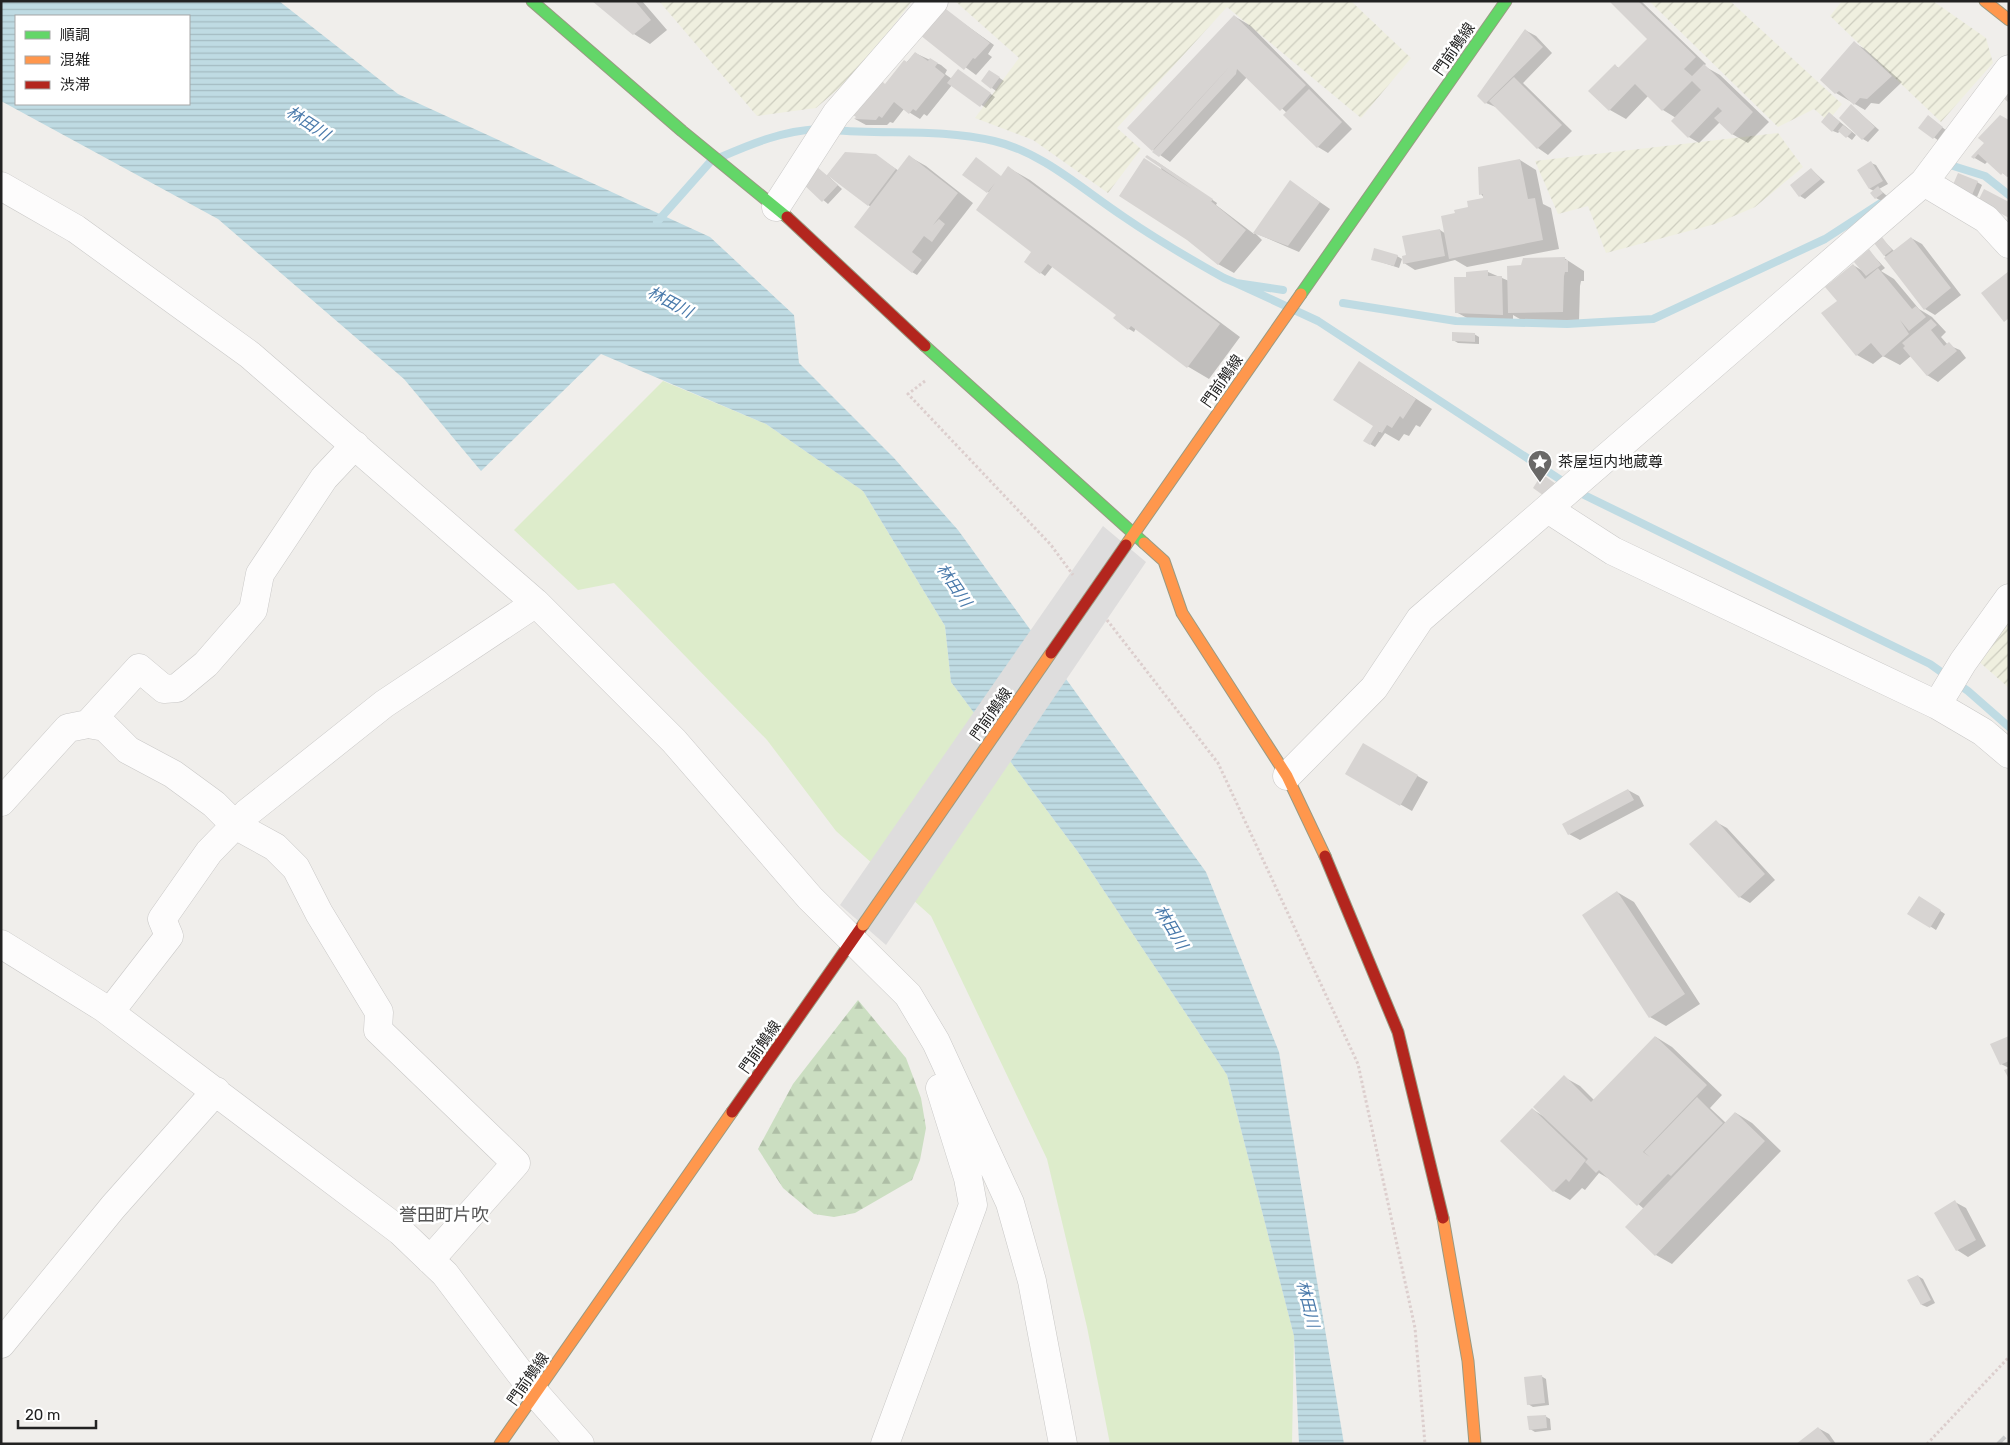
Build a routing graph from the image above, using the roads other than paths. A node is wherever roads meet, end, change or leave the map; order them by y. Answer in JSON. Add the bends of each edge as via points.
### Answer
{"nodes":[{"id":1,"x":532,"y":1,"type":"edge"},
{"id":2,"x":934,"y":1,"type":"edge"},
{"id":3,"x":1506,"y":1,"type":"edge"},
{"id":4,"x":1984,"y":1,"type":"edge"},
{"id":5,"x":2009,"y":20,"type":"edge"},
{"id":6,"x":2009,"y":70,"type":"edge"},
{"id":7,"x":1924,"y":182,"type":"junction"},
{"id":8,"x":1,"y":186,"type":"edge"},
{"id":9,"x":776,"y":207,"type":"junction"},
{"id":10,"x":2009,"y":244,"type":"edge"},
{"id":11,"x":355,"y":445,"type":"junction"},
{"id":12,"x":1548,"y":509,"type":"junction"},
{"id":13,"x":1134,"y":534,"type":"junction"},
{"id":14,"x":2009,"y":598,"type":"edge"},
{"id":15,"x":536,"y":603,"type":"junction"},
{"id":16,"x":1937,"y":705,"type":"junction"},
{"id":17,"x":88,"y":724,"type":"junction"},
{"id":18,"x":2009,"y":754,"type":"edge"},
{"id":19,"x":1287,"y":776,"type":"junction"},
{"id":20,"x":1,"y":802,"type":"edge"},
{"id":21,"x":235,"y":825,"type":"junction"},
{"id":22,"x":858,"y":932,"type":"junction"},
{"id":23,"x":1,"y":944,"type":"edge"},
{"id":24,"x":110,"y":1012,"type":"junction"},
{"id":25,"x":936,"y":1042,"type":"junction"},
{"id":26,"x":216,"y":1091,"type":"junction"},
{"id":27,"x":430,"y":1260,"type":"junction"},
{"id":28,"x":1,"y":1344,"type":"edge"},
{"id":29,"x":536,"y":1394,"type":"junction"},
{"id":30,"x":500,"y":1444,"type":"edge"},
{"id":31,"x":580,"y":1444,"type":"edge"},
{"id":32,"x":885,"y":1444,"type":"edge"},
{"id":33,"x":1063,"y":1444,"type":"edge"},
{"id":34,"x":1475,"y":1444,"type":"edge"}],
"edges":[{"from":1,"to":9,"type":"street","via":[[682,131]]},
{"from":2,"to":9,"type":"street","via":[[836,114]]},
{"from":3,"to":13,"type":"street","name":"門前鵤線"},
{"from":4,"to":5,"type":"street"},
{"from":6,"to":7,"type":"street"},
{"from":7,"to":10,"type":"street","via":[[1986,219]]},
{"from":7,"to":12,"type":"street"},
{"from":8,"to":11,"type":"street","via":[[76,230],[250,355]]},
{"from":9,"to":13,"type":"street","via":[[945,365]]},
{"from":11,"to":15,"type":"street"},
{"from":11,"to":17,"type":"street","via":[[324,478],[260,574],[253,610],[206,664],[177,688],[164,688],[139,668]]},
{"from":12,"to":16,"type":"street","via":[[1613,551]]},
{"from":12,"to":19,"type":"street","via":[[1420,619],[1374,688]]},
{"from":13,"to":19,"type":"street","via":[[1164,561],[1182,613]]},
{"from":13,"to":22,"type":"street","name":"門前鵤線","bridge":true},
{"from":14,"to":16,"type":"street"},
{"from":15,"to":21,"type":"street","via":[[384,704]]},
{"from":15,"to":22,"type":"street","via":[[674,741],[810,898]]},
{"from":16,"to":18,"type":"street","via":[[1983,732]]},
{"from":17,"to":20,"type":"street","via":[[68,728]]},
{"from":17,"to":21,"type":"street","via":[[105,727],[128,750],[173,774],[214,804]]},
{"from":19,"to":34,"type":"street","via":[[1328,862],[1398,1032],[1442,1215],[1468,1361]]},
{"from":21,"to":24,"type":"street","via":[[209,852],[162,919],[169,936]]},
{"from":21,"to":27,"type":"street","via":[[275,847],[296,868],[318,913],[379,1012],[378,1030],[516,1164]]},
{"from":22,"to":25,"type":"street","via":[[908,995]]},
{"from":22,"to":29,"type":"street","name":"門前鵤線"},
{"from":23,"to":24,"type":"street"},
{"from":24,"to":26,"type":"street"},
{"from":25,"to":32,"type":"street","via":[[935,1076],[955,1133],[973,1205]]},
{"from":25,"to":33,"type":"street","via":[[1010,1203],[1032,1281]]},
{"from":26,"to":27,"type":"street","via":[[400,1231]]},
{"from":26,"to":28,"type":"street","via":[[113,1207]]},
{"from":27,"to":29,"type":"street","via":[[445,1274]]},
{"from":29,"to":30,"type":"street","name":"門前鵤線"},
{"from":29,"to":31,"type":"street"}]}
